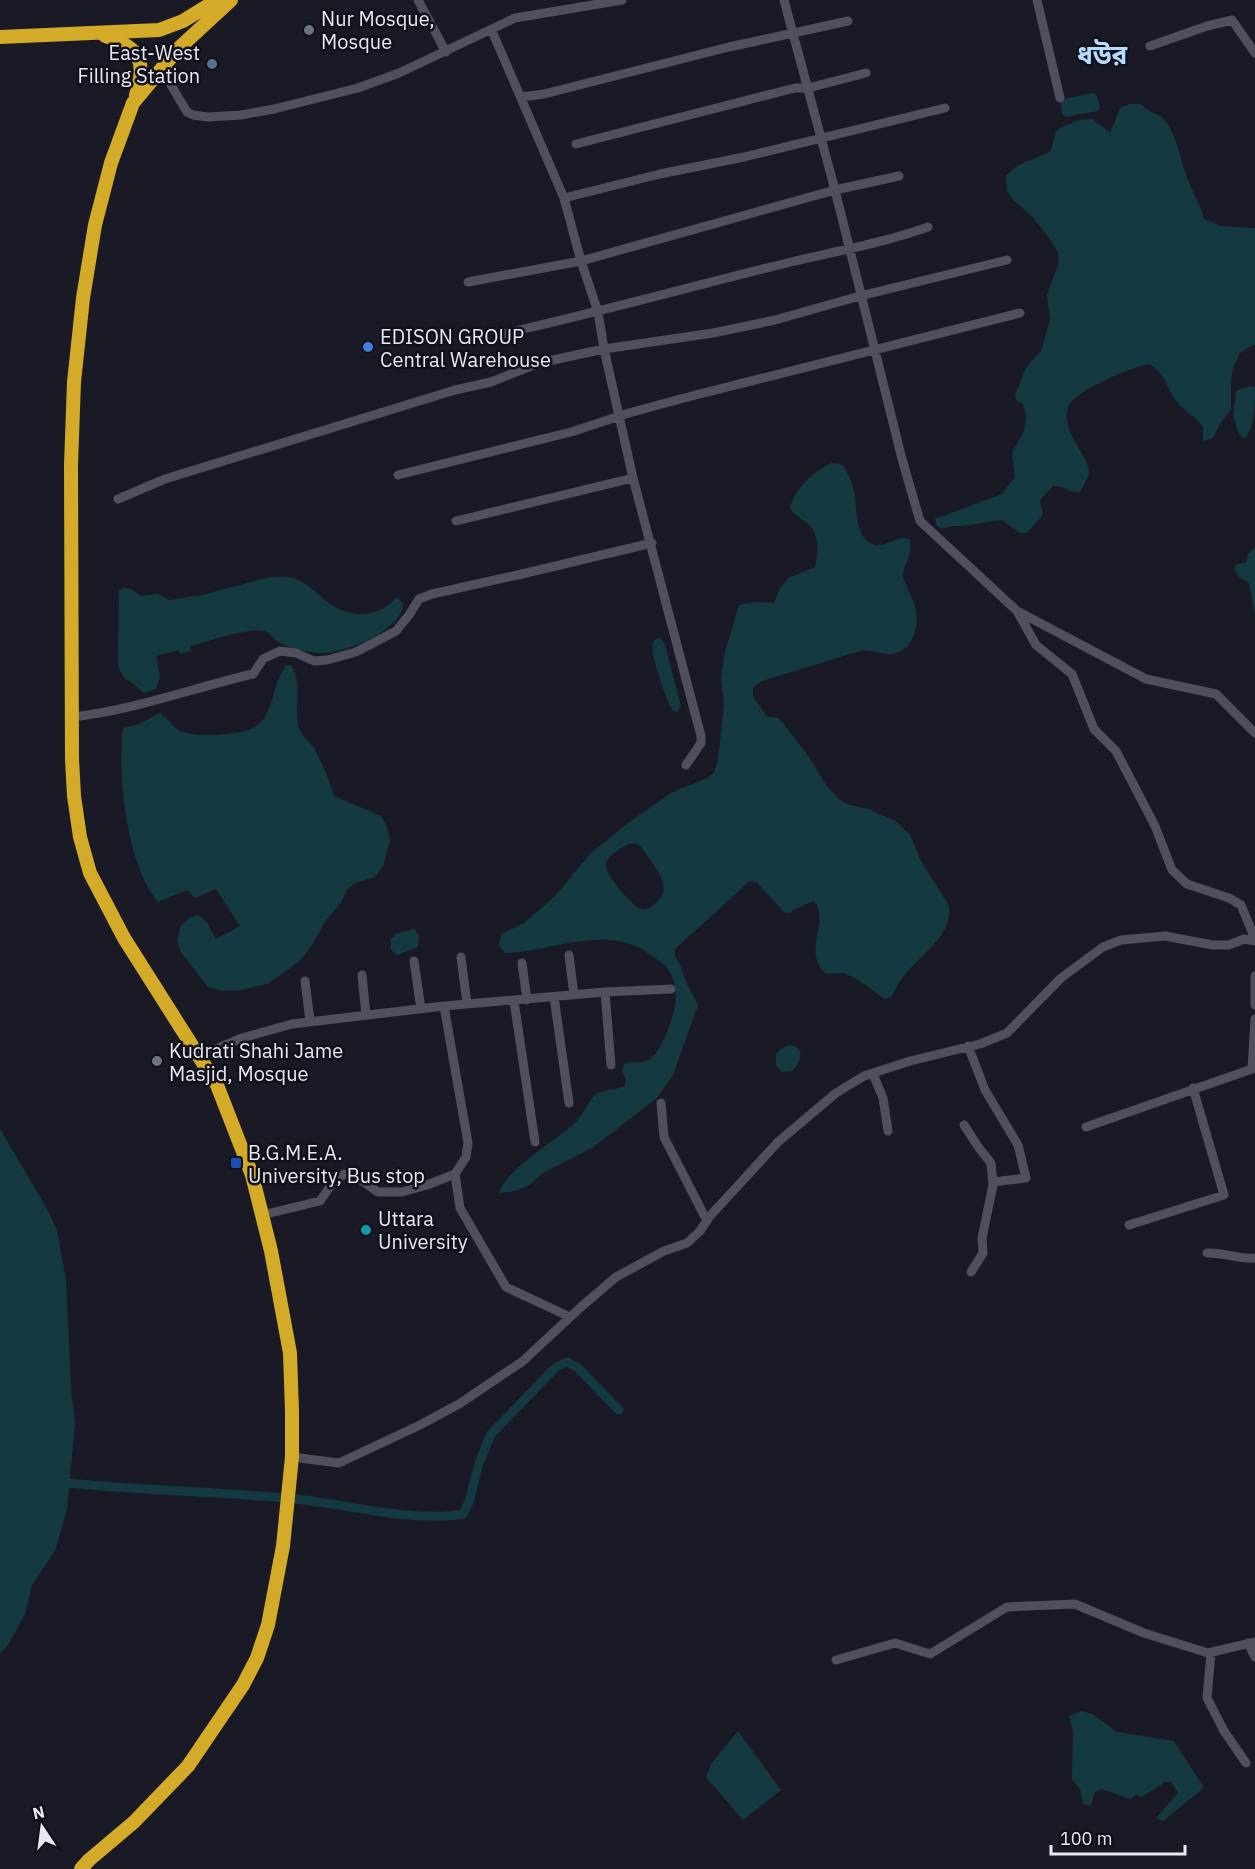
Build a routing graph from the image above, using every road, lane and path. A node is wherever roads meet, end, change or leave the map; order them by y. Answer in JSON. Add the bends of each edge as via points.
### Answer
{"nodes":[{"id":1,"x":231,"y":0,"type":"edge"},
{"id":2,"x":418,"y":0,"type":"edge"},
{"id":3,"x":622,"y":0,"type":"edge"},
{"id":4,"x":784,"y":0,"type":"edge"},
{"id":5,"x":1037,"y":0,"type":"edge"},
{"id":6,"x":216,"y":1,"type":"edge"},
{"id":7,"x":848,"y":21,"type":"dead end"},
{"id":8,"x":492,"y":31,"type":"junction"},
{"id":9,"x":95,"y":32,"type":"junction"},
{"id":10,"x":793,"y":33,"type":"junction"},
{"id":11,"x":0,"y":38,"type":"edge"},
{"id":12,"x":1150,"y":46,"type":"dead end"},
{"id":13,"x":446,"y":52,"type":"junction"},
{"id":14,"x":1255,"y":53,"type":"edge"},
{"id":15,"x":166,"y":61,"type":"junction"},
{"id":16,"x":866,"y":73,"type":"dead end"},
{"id":17,"x":808,"y":88,"type":"junction"},
{"id":18,"x":521,"y":97,"type":"junction"},
{"id":19,"x":1060,"y":98,"type":"dead end"},
{"id":20,"x":133,"y":103,"type":"junction"},
{"id":21,"x":945,"y":108,"type":"dead end"},
{"id":22,"x":820,"y":137,"type":"junction"},
{"id":23,"x":576,"y":144,"type":"dead end"},
{"id":24,"x":899,"y":176,"type":"dead end"},
{"id":25,"x":835,"y":190,"type":"junction"},
{"id":26,"x":564,"y":198,"type":"junction"},
{"id":27,"x":928,"y":227,"type":"dead end"},
{"id":28,"x":850,"y":249,"type":"junction"},
{"id":29,"x":1007,"y":260,"type":"dead end"},
{"id":30,"x":581,"y":261,"type":"junction"},
{"id":31,"x":468,"y":282,"type":"dead end"},
{"id":32,"x":860,"y":296,"type":"junction"},
{"id":33,"x":598,"y":312,"type":"junction"},
{"id":34,"x":1020,"y":312,"type":"dead end"},
{"id":35,"x":498,"y":334,"type":"dead end"},
{"id":36,"x":604,"y":349,"type":"junction"},
{"id":37,"x":874,"y":350,"type":"junction"},
{"id":38,"x":620,"y":417,"type":"junction"},
{"id":39,"x":398,"y":475,"type":"dead end"},
{"id":40,"x":633,"y":478,"type":"junction"},
{"id":41,"x":118,"y":499,"type":"dead end"},
{"id":42,"x":456,"y":521,"type":"dead end"},
{"id":43,"x":652,"y":543,"type":"junction"},
{"id":44,"x":1017,"y":611,"type":"junction"},
{"id":45,"x":73,"y":717,"type":"junction"},
{"id":46,"x":1255,"y":734,"type":"edge"},
{"id":47,"x":686,"y":765,"type":"dead end"},
{"id":48,"x":1255,"y":940,"type":"edge"},
{"id":49,"x":568,"y":955,"type":"dead end"},
{"id":50,"x":461,"y":957,"type":"dead end"},
{"id":51,"x":414,"y":961,"type":"dead end"},
{"id":52,"x":522,"y":963,"type":"dead end"},
{"id":53,"x":362,"y":975,"type":"dead end"},
{"id":54,"x":1255,"y":976,"type":"edge"},
{"id":55,"x":304,"y":981,"type":"dead end"},
{"id":56,"x":671,"y":990,"type":"dead end"},
{"id":57,"x":605,"y":992,"type":"junction"},
{"id":58,"x":574,"y":995,"type":"junction"},
{"id":59,"x":554,"y":997,"type":"junction"},
{"id":60,"x":527,"y":1000,"type":"junction"},
{"id":61,"x":514,"y":1001,"type":"junction"},
{"id":62,"x":467,"y":1004,"type":"junction"},
{"id":63,"x":1255,"y":1005,"type":"edge"},
{"id":64,"x":444,"y":1006,"type":"junction"},
{"id":65,"x":421,"y":1009,"type":"junction"},
{"id":66,"x":366,"y":1015,"type":"junction"},
{"id":67,"x":1255,"y":1019,"type":"edge"},
{"id":68,"x":310,"y":1021,"type":"junction"},
{"id":69,"x":968,"y":1046,"type":"junction"},
{"id":70,"x":199,"y":1056,"type":"junction"},
{"id":71,"x":611,"y":1065,"type":"dead end"},
{"id":72,"x":873,"y":1074,"type":"junction"},
{"id":73,"x":1193,"y":1088,"type":"junction"},
{"id":74,"x":569,"y":1103,"type":"dead end"},
{"id":75,"x":661,"y":1103,"type":"dead end"},
{"id":76,"x":964,"y":1125,"type":"dead end"},
{"id":77,"x":1086,"y":1127,"type":"dead end"},
{"id":78,"x":888,"y":1131,"type":"dead end"},
{"id":79,"x":535,"y":1142,"type":"dead end"},
{"id":80,"x":454,"y":1174,"type":"junction"},
{"id":81,"x":993,"y":1182,"type":"junction"},
{"id":82,"x":262,"y":1215,"type":"junction"},
{"id":83,"x":707,"y":1221,"type":"junction"},
{"id":84,"x":1129,"y":1225,"type":"dead end"},
{"id":85,"x":1207,"y":1253,"type":"dead end"},
{"id":86,"x":1255,"y":1257,"type":"edge"},
{"id":87,"x":972,"y":1272,"type":"dead end"},
{"id":88,"x":570,"y":1317,"type":"junction"},
{"id":89,"x":291,"y":1462,"type":"junction"},
{"id":90,"x":1251,"y":1642,"type":"edge"},
{"id":91,"x":1211,"y":1653,"type":"junction"},
{"id":92,"x":1255,"y":1657,"type":"edge"},
{"id":93,"x":836,"y":1660,"type":"dead end"},
{"id":94,"x":1246,"y":1763,"type":"dead end"},
{"id":95,"x":81,"y":1869,"type":"edge"}],
"edges":[{"from":1,"to":15,"type":"highway"},
{"from":2,"to":13,"type":"street"},
{"from":3,"to":8,"type":"street","via":[[515,18]]},
{"from":4,"to":10,"type":"street"},
{"from":5,"to":19,"type":"street"},
{"from":6,"to":9,"type":"highway","via":[[159,30]]},
{"from":7,"to":10,"type":"street"},
{"from":8,"to":13,"type":"street"},
{"from":8,"to":18,"type":"street"},
{"from":9,"to":11,"type":"highway"},
{"from":9,"to":20,"type":"highway","via":[[123,42],[141,61]]},
{"from":10,"to":17,"type":"street"},
{"from":10,"to":18,"type":"street"},
{"from":12,"to":14,"type":"street","via":[[1232,20]]},
{"from":13,"to":15,"type":"street","via":[[358,88],[274,109],[208,117],[187,112],[171,85]]},
{"from":15,"to":20,"type":"highway"},
{"from":16,"to":17,"type":"street"},
{"from":17,"to":22,"type":"street"},
{"from":17,"to":23,"type":"street","via":[[795,87]]},
{"from":18,"to":26,"type":"street"},
{"from":20,"to":45,"type":"highway","via":[[95,225],[74,382],[70,694]]},
{"from":21,"to":22,"type":"street"},
{"from":22,"to":25,"type":"street"},
{"from":22,"to":26,"type":"street"},
{"from":24,"to":25,"type":"street"},
{"from":25,"to":28,"type":"street"},
{"from":25,"to":30,"type":"street"},
{"from":26,"to":30,"type":"street"},
{"from":27,"to":28,"type":"street"},
{"from":28,"to":32,"type":"street"},
{"from":28,"to":33,"type":"street"},
{"from":29,"to":32,"type":"street"},
{"from":30,"to":31,"type":"street"},
{"from":30,"to":33,"type":"street"},
{"from":32,"to":36,"type":"street","via":[[776,320]]},
{"from":32,"to":37,"type":"street"},
{"from":33,"to":35,"type":"street"},
{"from":33,"to":36,"type":"street"},
{"from":34,"to":37,"type":"street"},
{"from":36,"to":38,"type":"street"},
{"from":36,"to":41,"type":"street","via":[[539,363],[491,382],[165,479]]},
{"from":37,"to":38,"type":"street"},
{"from":37,"to":44,"type":"street","via":[[920,521]]},
{"from":38,"to":39,"type":"street"},
{"from":38,"to":40,"type":"street"},
{"from":40,"to":42,"type":"street"},
{"from":40,"to":43,"type":"street"},
{"from":43,"to":45,"type":"street","via":[[432,594],[419,599],[396,631],[356,652],[314,661],[280,651],[263,659],[253,674],[164,699]]},
{"from":43,"to":47,"type":"street","via":[[701,736],[701,743]]},
{"from":44,"to":46,"type":"street","via":[[1146,679],[1216,694]]},
{"from":44,"to":48,"type":"street","via":[[1036,645],[1072,674],[1094,729],[1116,751],[1155,826],[1172,870],[1187,884],[1241,905]]},
{"from":45,"to":70,"type":"highway","via":[[74,795],[90,873],[124,938]]},
{"from":48,"to":69,"type":"street","via":[[1213,945],[1164,936],[1120,940],[1103,947],[1061,978],[1007,1033]]},
{"from":49,"to":58,"type":"street"},
{"from":50,"to":62,"type":"street"},
{"from":51,"to":65,"type":"street"},
{"from":52,"to":60,"type":"street"},
{"from":53,"to":66,"type":"street"},
{"from":54,"to":63,"type":"street"},
{"from":55,"to":68,"type":"street"},
{"from":56,"to":57,"type":"street"},
{"from":57,"to":58,"type":"street"},
{"from":57,"to":71,"type":"street"},
{"from":58,"to":59,"type":"street"},
{"from":59,"to":60,"type":"street"},
{"from":59,"to":74,"type":"street"},
{"from":60,"to":61,"type":"street"},
{"from":61,"to":62,"type":"street"},
{"from":61,"to":79,"type":"street"},
{"from":62,"to":64,"type":"street"},
{"from":64,"to":65,"type":"street"},
{"from":64,"to":80,"type":"street","via":[[468,1143],[466,1158]]},
{"from":65,"to":66,"type":"street"},
{"from":66,"to":68,"type":"street"},
{"from":67,"to":73,"type":"street","via":[[1252,1069]]},
{"from":68,"to":70,"type":"street","via":[[242,1038]]},
{"from":69,"to":72,"type":"street"},
{"from":69,"to":81,"type":"street","via":[[986,1090],[1018,1145],[1026,1178]]},
{"from":70,"to":82,"type":"highway","via":[[217,1085],[237,1132]]},
{"from":72,"to":78,"type":"street","via":[[883,1098]]},
{"from":72,"to":83,"type":"street","via":[[836,1094],[793,1128]]},
{"from":73,"to":77,"type":"street"},
{"from":73,"to":84,"type":"street","via":[[1224,1195]]},
{"from":75,"to":83,"type":"street","via":[[664,1137]]},
{"from":76,"to":81,"type":"street","via":[[991,1163]]},
{"from":80,"to":82,"type":"street","via":[[402,1192],[378,1192],[358,1178],[344,1174],[320,1201]]},
{"from":80,"to":88,"type":"street","via":[[460,1208],[506,1287]]},
{"from":81,"to":87,"type":"street","via":[[982,1238],[983,1253]]},
{"from":82,"to":89,"type":"highway","via":[[290,1353]]},
{"from":83,"to":88,"type":"street","via":[[687,1243],[633,1266]]},
{"from":85,"to":86,"type":"street"},
{"from":88,"to":89,"type":"street","via":[[523,1361],[420,1425],[339,1463]]},
{"from":89,"to":95,"type":"highway","via":[[283,1546],[268,1625],[257,1658],[188,1766]]},
{"from":90,"to":91,"type":"street"},
{"from":90,"to":92,"type":"street"},
{"from":91,"to":93,"type":"street","via":[[1144,1633],[1075,1604],[1007,1607],[930,1654],[895,1643]]},
{"from":91,"to":94,"type":"street","via":[[1207,1698]]}]}
